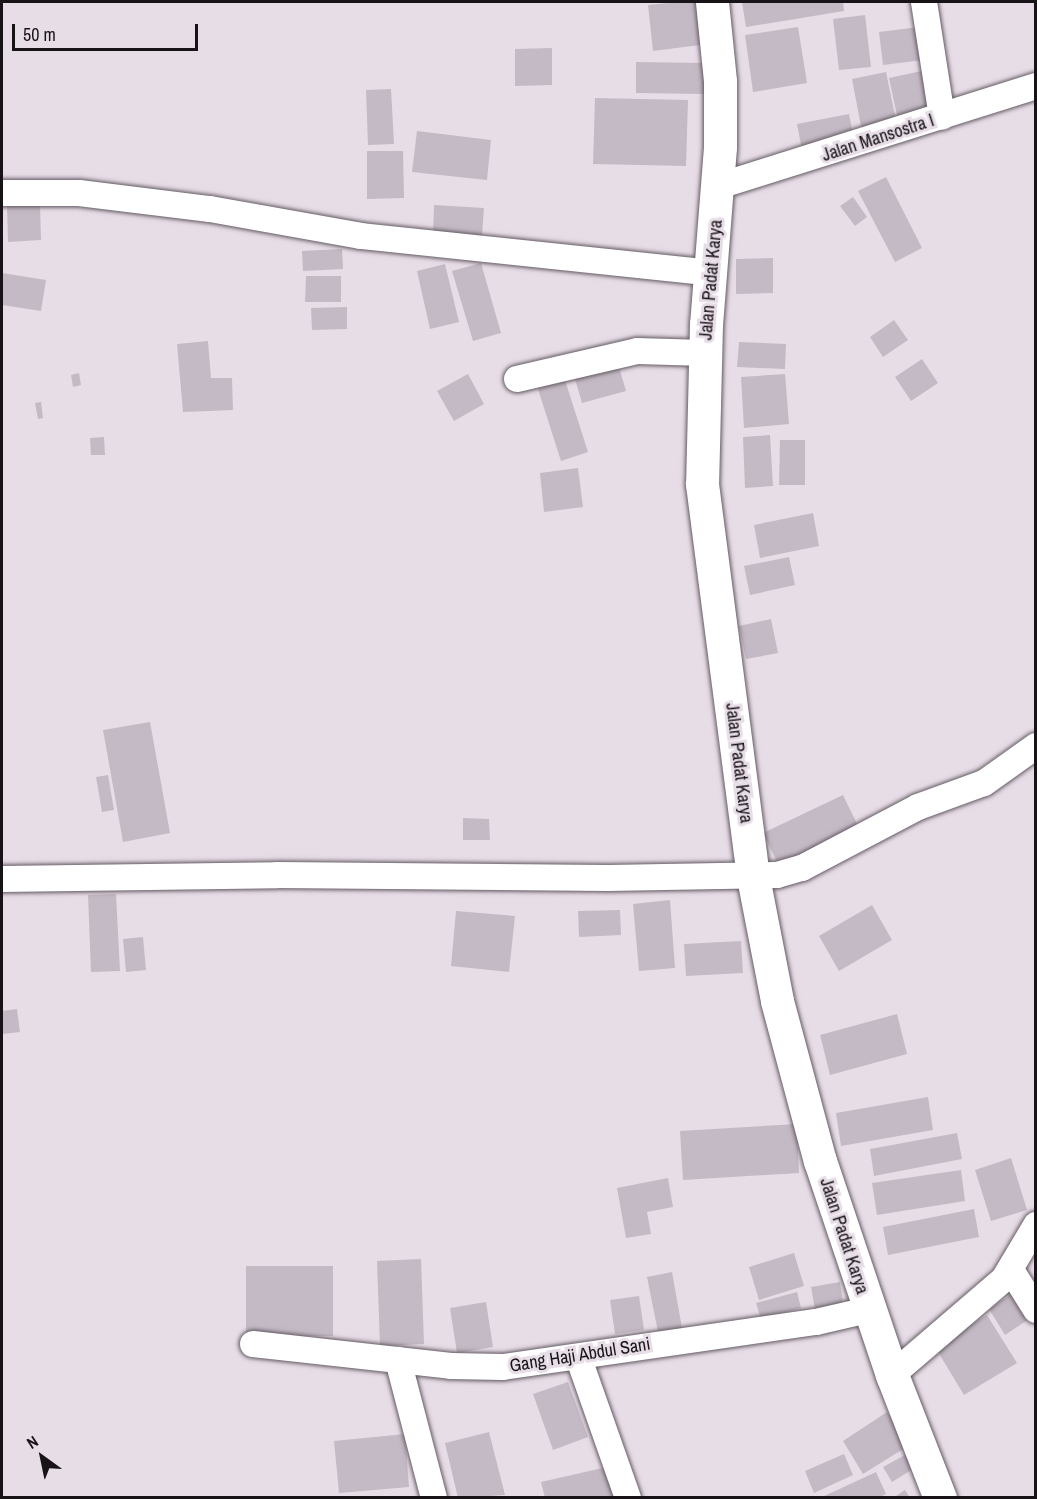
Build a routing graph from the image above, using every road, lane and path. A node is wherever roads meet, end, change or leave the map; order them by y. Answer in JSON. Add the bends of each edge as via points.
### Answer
{"nodes":[{"id":1,"x":712,"y":2,"type":"edge"},
{"id":2,"x":924,"y":2,"type":"edge"},
{"id":3,"x":1035,"y":86,"type":"edge"},
{"id":4,"x":942,"y":117,"type":"junction"},
{"id":5,"x":719,"y":186,"type":"junction"},
{"id":6,"x":2,"y":192,"type":"edge"},
{"id":7,"x":711,"y":273,"type":"junction"},
{"id":8,"x":705,"y":353,"type":"junction"},
{"id":9,"x":517,"y":379,"type":"dead end"},
{"id":10,"x":1035,"y":747,"type":"edge"},
{"id":11,"x":753,"y":877,"type":"junction"},
{"id":12,"x":2,"y":879,"type":"edge"},
{"id":13,"x":1035,"y":1225,"type":"edge"},
{"id":14,"x":1011,"y":1270,"type":"junction"},
{"id":15,"x":868,"y":1310,"type":"junction"},
{"id":16,"x":1035,"y":1310,"type":"edge"},
{"id":17,"x":253,"y":1344,"type":"dead end"},
{"id":18,"x":579,"y":1359,"type":"junction"},
{"id":19,"x":398,"y":1360,"type":"junction"},
{"id":20,"x":892,"y":1376,"type":"junction"},
{"id":21,"x":434,"y":1497,"type":"edge"},
{"id":22,"x":628,"y":1497,"type":"edge"},
{"id":23,"x":940,"y":1497,"type":"edge"}],
"edges":[{"from":1,"to":5,"type":"main road","name":"Jalan Padat Karya","via":[[720,81]]},
{"from":2,"to":4,"type":"street"},
{"from":3,"to":4,"type":"street","name":"Jalan Mansostra I"},
{"from":4,"to":5,"type":"street","name":"Jalan Mansostra I"},
{"from":5,"to":7,"type":"main road","name":"Jalan Padat Karya"},
{"from":6,"to":7,"type":"street","via":[[79,193],[210,209],[361,236]]},
{"from":7,"to":8,"type":"main road","name":"Jalan Padat Karya"},
{"from":8,"to":9,"type":"street","via":[[637,351]]},
{"from":8,"to":11,"type":"main road","name":"Jalan Padat Karya","via":[[701,434],[707,540]]},
{"from":10,"to":11,"type":"street","via":[[994,778],[918,807],[802,868]]},
{"from":11,"to":12,"type":"street","via":[[277,875]]},
{"from":11,"to":15,"type":"main road","name":"Jalan Padat Karya","via":[[796,1081]]},
{"from":13,"to":14,"type":"street"},
{"from":14,"to":16,"type":"street"},
{"from":14,"to":20,"type":"street"},
{"from":15,"to":18,"type":"street","name":"Gang Haji Abdul Sani","via":[[816,1322],[671,1341]]},
{"from":15,"to":20,"type":"main road","name":"Jalan Padat Karya"},
{"from":17,"to":19,"type":"street","name":"Gang Haji Abdul Sani"},
{"from":18,"to":19,"type":"street","name":"Gang Haji Abdul Sani","via":[[503,1367]]},
{"from":18,"to":22,"type":"street"},
{"from":19,"to":21,"type":"street"},
{"from":20,"to":23,"type":"main road","name":"Jalan Padat Karya"}]}
